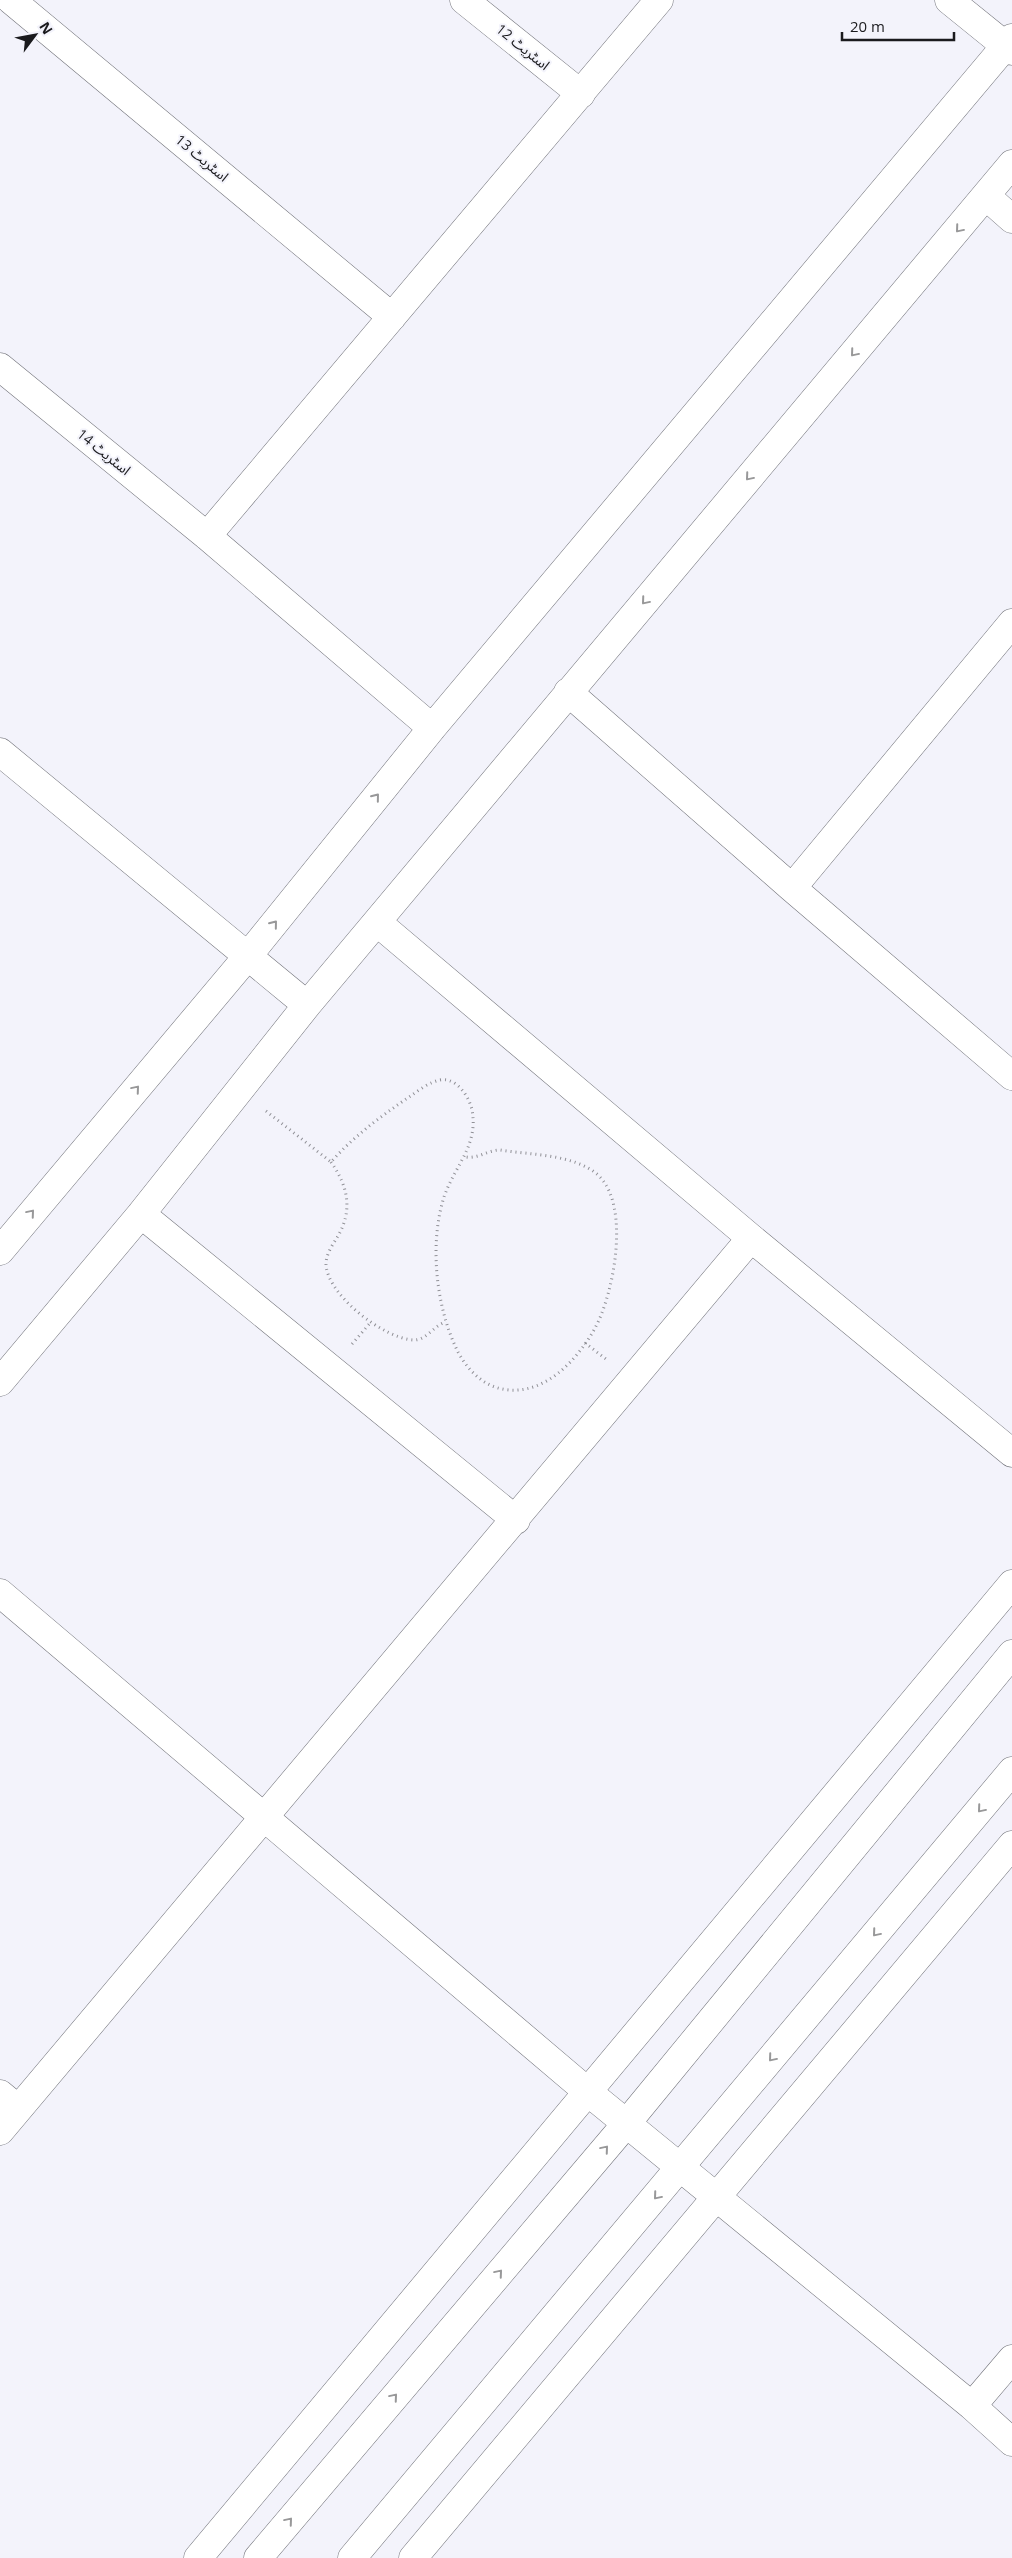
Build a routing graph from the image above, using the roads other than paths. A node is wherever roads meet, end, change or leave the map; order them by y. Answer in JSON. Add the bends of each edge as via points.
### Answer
{"nodes":[{"id":1,"x":11,"y":0,"type":"edge"},
{"id":2,"x":464,"y":0,"type":"edge"},
{"id":3,"x":659,"y":0,"type":"edge"},
{"id":4,"x":949,"y":0,"type":"edge"},
{"id":5,"x":1010,"y":45,"type":"edge"},
{"id":6,"x":581,"y":94,"type":"junction"},
{"id":7,"x":1012,"y":164,"type":"edge"},
{"id":8,"x":986,"y":196,"type":"junction"},
{"id":9,"x":1012,"y":219,"type":"edge"},
{"id":10,"x":392,"y":317,"type":"junction"},
{"id":11,"x":0,"y":367,"type":"edge"},
{"id":12,"x":207,"y":536,"type":"junction"},
{"id":13,"x":1012,"y":624,"type":"edge"},
{"id":14,"x":568,"y":692,"type":"junction"},
{"id":15,"x":432,"y":728,"type":"junction"},
{"id":16,"x":0,"y":752,"type":"edge"},
{"id":17,"x":792,"y":888,"type":"junction"},
{"id":18,"x":378,"y":923,"type":"junction"},
{"id":19,"x":248,"y":956,"type":"junction"},
{"id":20,"x":307,"y":1005,"type":"junction"},
{"id":21,"x":1012,"y":1076,"type":"edge"},
{"id":22,"x":141,"y":1214,"type":"junction"},
{"id":23,"x":751,"y":1238,"type":"junction"},
{"id":24,"x":0,"y":1251,"type":"edge"},
{"id":25,"x":0,"y":1382,"type":"edge"},
{"id":26,"x":1012,"y":1453,"type":"edge"},
{"id":27,"x":516,"y":1520,"type":"junction"},
{"id":28,"x":1012,"y":1584,"type":"edge"},
{"id":29,"x":0,"y":1593,"type":"edge"},
{"id":30,"x":1012,"y":1654,"type":"edge"},
{"id":31,"x":1012,"y":1771,"type":"edge"},
{"id":32,"x":264,"y":1817,"type":"junction"},
{"id":33,"x":1012,"y":1846,"type":"edge"},
{"id":34,"x":588,"y":2092,"type":"junction"},
{"id":35,"x":9,"y":2102,"type":"edge"},
{"id":36,"x":626,"y":2124,"type":"junction"},
{"id":37,"x":0,"y":2131,"type":"edge"},
{"id":38,"x":680,"y":2168,"type":"junction"},
{"id":39,"x":717,"y":2197,"type":"junction"},
{"id":40,"x":1012,"y":2359,"type":"edge"},
{"id":41,"x":972,"y":2406,"type":"junction"},
{"id":42,"x":1012,"y":2442,"type":"edge"},
{"id":43,"x":198,"y":2558,"type":"edge"},
{"id":44,"x":258,"y":2558,"type":"edge"},
{"id":45,"x":352,"y":2558,"type":"edge"},
{"id":46,"x":413,"y":2558,"type":"edge"}],
"edges":[{"from":1,"to":10,"type":"street","name":"اسٹریٹ 13"},
{"from":2,"to":6,"type":"street","name":"اسٹریٹ 12"},
{"from":3,"to":6,"type":"street"},
{"from":4,"to":5,"type":"street"},
{"from":5,"to":15,"type":"street"},
{"from":6,"to":10,"type":"street"},
{"from":7,"to":8,"type":"street"},
{"from":8,"to":9,"type":"street"},
{"from":8,"to":14,"type":"street","one_way":true},
{"from":10,"to":12,"type":"street"},
{"from":11,"to":12,"type":"street","name":"اسٹریٹ 14"},
{"from":12,"to":15,"type":"street","name":"اسٹریٹ 14"},
{"from":13,"to":17,"type":"street"},
{"from":14,"to":17,"type":"street"},
{"from":14,"to":18,"type":"street"},
{"from":19,"to":15,"type":"street","one_way":true},
{"from":16,"to":19,"type":"street"},
{"from":17,"to":21,"type":"street"},
{"from":18,"to":20,"type":"street"},
{"from":18,"to":23,"type":"street"},
{"from":19,"to":20,"type":"street"},
{"from":24,"to":19,"type":"street","one_way":true},
{"from":20,"to":22,"type":"street"},
{"from":22,"to":25,"type":"street"},
{"from":22,"to":27,"type":"street"},
{"from":23,"to":26,"type":"street"},
{"from":23,"to":27,"type":"street"},
{"from":27,"to":32,"type":"street"},
{"from":28,"to":34,"type":"street"},
{"from":29,"to":32,"type":"street"},
{"from":30,"to":36,"type":"street"},
{"from":31,"to":38,"type":"street","one_way":true},
{"from":32,"to":34,"type":"street"},
{"from":32,"to":35,"type":"street"},
{"from":33,"to":39,"type":"street"},
{"from":34,"to":36,"type":"street"},
{"from":34,"to":43,"type":"street"},
{"from":35,"to":37,"type":"street"},
{"from":36,"to":38,"type":"street"},
{"from":44,"to":36,"type":"street","one_way":true},
{"from":38,"to":39,"type":"street"},
{"from":38,"to":45,"type":"street","one_way":true},
{"from":39,"to":41,"type":"street"},
{"from":39,"to":46,"type":"street"},
{"from":40,"to":41,"type":"street"},
{"from":41,"to":42,"type":"street"}]}
